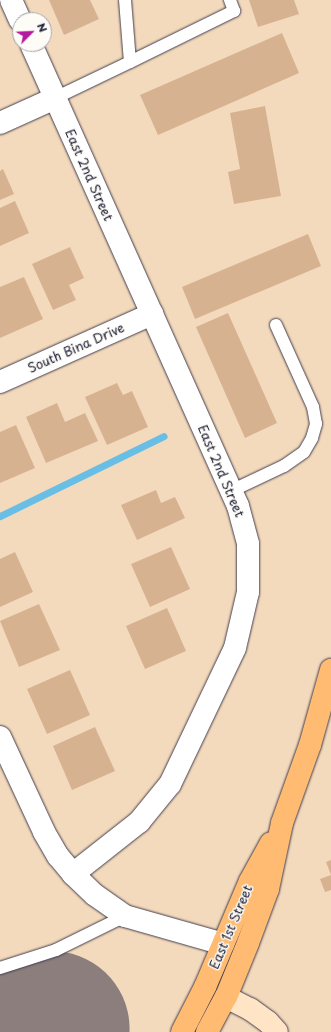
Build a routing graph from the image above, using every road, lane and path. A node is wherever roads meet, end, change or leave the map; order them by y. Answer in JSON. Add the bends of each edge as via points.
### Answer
{"nodes":[{"id":1,"x":11,"y":0,"type":"edge"},
{"id":2,"x":125,"y":0,"type":"edge"},
{"id":3,"x":230,"y":0,"type":"edge"},
{"id":4,"x":16,"y":12,"type":"edge"},
{"id":5,"x":35,"y":52,"type":"edge"},
{"id":6,"x":130,"y":62,"type":"junction"},
{"id":7,"x":55,"y":98,"type":"junction"},
{"id":8,"x":0,"y":123,"type":"edge"},
{"id":9,"x":152,"y":314,"type":"junction"},
{"id":10,"x":276,"y":325,"type":"dead end"},
{"id":11,"x":0,"y":382,"type":"edge"},
{"id":12,"x":231,"y":491,"type":"junction"},
{"id":13,"x":331,"y":670,"type":"edge"},
{"id":14,"x":0,"y":737,"type":"edge"},
{"id":15,"x":282,"y":823,"type":"junction"},
{"id":16,"x":73,"y":874,"type":"junction"},
{"id":17,"x":125,"y":916,"type":"junction"},
{"id":18,"x":223,"y":944,"type":"junction"},
{"id":19,"x":0,"y":968,"type":"edge"},
{"id":20,"x":226,"y":997,"type":"junction"},
{"id":21,"x":182,"y":1032,"type":"edge"},
{"id":22,"x":207,"y":1032,"type":"edge"},
{"id":23,"x":277,"y":1032,"type":"edge"}],
"edges":[{"from":1,"to":4,"type":"street"},
{"from":2,"to":6,"type":"lane"},
{"from":3,"to":6,"type":"lane","via":[[234,11]]},
{"from":5,"to":7,"type":"street","name":"East 2nd Street"},
{"from":6,"to":7,"type":"lane"},
{"from":7,"to":8,"type":"street"},
{"from":7,"to":9,"type":"street","name":"East 2nd Street"},
{"from":9,"to":11,"type":"street","name":"South Bina Drive"},
{"from":9,"to":12,"type":"street","name":"East 2nd Street"},
{"from":10,"to":12,"type":"lane","via":[[313,407],[316,424],[304,452],[284,466]]},
{"from":12,"to":16,"type":"street","name":"East 2nd Street","via":[[238,506],[248,544],[248,592],[235,648],[170,784],[139,822]]},
{"from":13,"to":15,"type":"main road","name":"East 1st Street","via":[[310,745]]},
{"from":14,"to":16,"type":"street","via":[[44,832],[58,856]]},
{"from":15,"to":18,"type":"main road","name":"East 1st Street","via":[[250,881]]},
{"from":15,"to":20,"type":"main road","name":"East 1st Street","via":[[268,889]]},
{"from":16,"to":17,"type":"street","via":[[95,895]]},
{"from":17,"to":18,"type":"street"},
{"from":17,"to":19,"type":"lane","via":[[56,950]]},
{"from":18,"to":21,"type":"main road","name":"East 1st Street"},
{"from":20,"to":22,"type":"main road","name":"East 1st Street"},
{"from":20,"to":23,"type":"street","via":[[250,1009]]}]}
